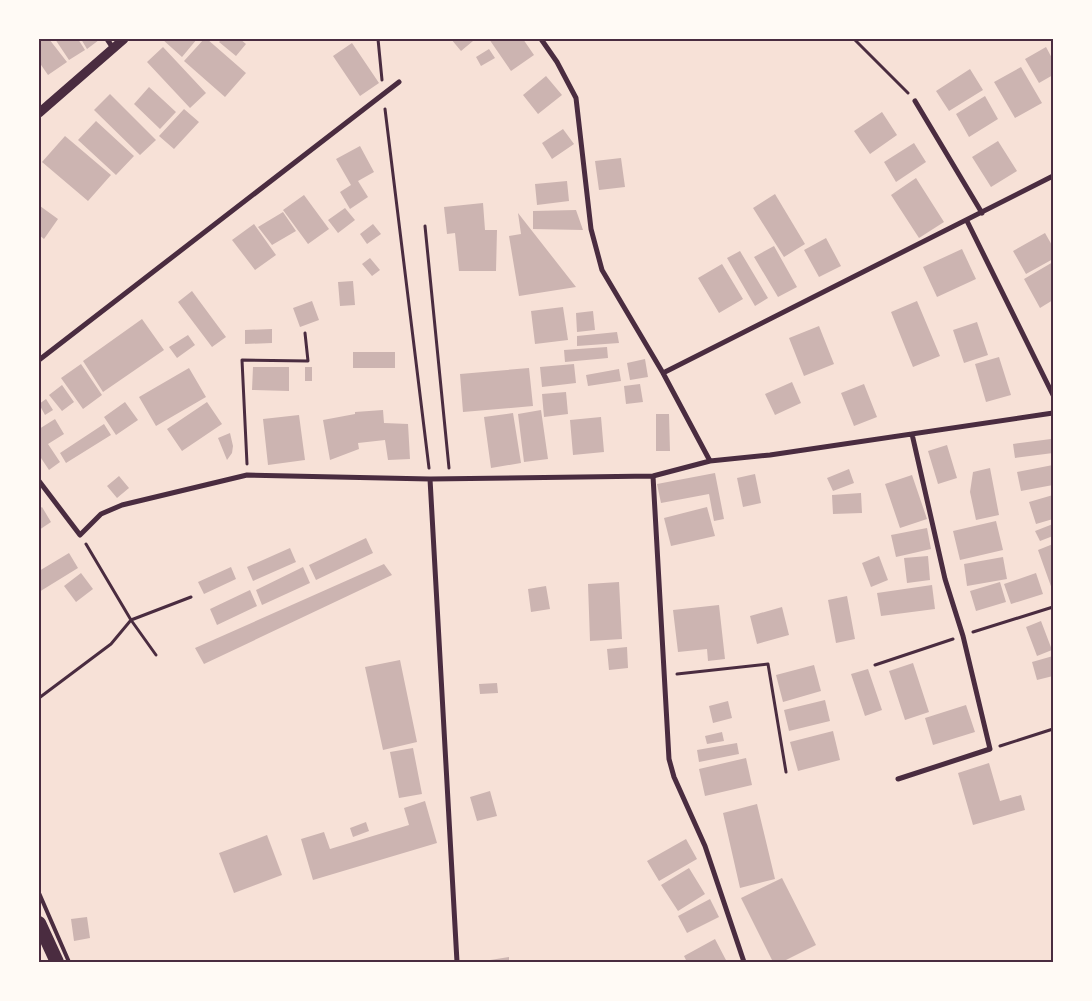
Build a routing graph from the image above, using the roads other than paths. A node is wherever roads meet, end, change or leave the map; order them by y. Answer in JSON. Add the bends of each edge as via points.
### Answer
{"nodes":[{"id":1,"x":107,"y":39,"type":"edge"},
{"id":2,"x":124,"y":39,"type":"edge"},
{"id":3,"x":541,"y":39,"type":"edge"},
{"id":4,"x":113,"y":48,"type":"junction"},
{"id":5,"x":399,"y":82,"type":"dead end"},
{"id":6,"x":915,"y":101,"type":"road end"},
{"id":7,"x":39,"y":113,"type":"edge"},
{"id":8,"x":1053,"y":176,"type":"edge"},
{"id":9,"x":982,"y":213,"type":"junction"},
{"id":10,"x":968,"y":221,"type":"junction"},
{"id":11,"x":39,"y":360,"type":"edge"},
{"id":12,"x":663,"y":373,"type":"junction"},
{"id":13,"x":1053,"y":395,"type":"edge"},
{"id":14,"x":1053,"y":413,"type":"edge"},
{"id":15,"x":912,"y":434,"type":"junction"},
{"id":16,"x":710,"y":461,"type":"junction"},
{"id":17,"x":653,"y":476,"type":"junction"},
{"id":18,"x":430,"y":479,"type":"junction"},
{"id":19,"x":39,"y":481,"type":"edge"},
{"id":20,"x":898,"y":779,"type":"dead end"},
{"id":21,"x":39,"y":893,"type":"edge"},
{"id":22,"x":39,"y":923,"type":"edge"},
{"id":23,"x":57,"y":962,"type":"edge"},
{"id":24,"x":69,"y":962,"type":"edge"},
{"id":25,"x":457,"y":962,"type":"edge"},
{"id":26,"x":744,"y":962,"type":"edge"}],
"edges":[{"from":1,"to":4,"type":"street"},
{"from":2,"to":4,"type":"street"},
{"from":3,"to":12,"type":"street","via":[[576,98],[591,230],[602,270]]},
{"from":4,"to":7,"type":"street"},
{"from":5,"to":11,"type":"street"},
{"from":6,"to":9,"type":"street"},
{"from":8,"to":9,"type":"street"},
{"from":9,"to":10,"type":"street"},
{"from":10,"to":12,"type":"street"},
{"from":10,"to":13,"type":"street"},
{"from":12,"to":16,"type":"street"},
{"from":14,"to":15,"type":"street"},
{"from":15,"to":16,"type":"street"},
{"from":15,"to":20,"type":"street","via":[[945,580],[963,636],[990,749]]},
{"from":16,"to":17,"type":"street"},
{"from":17,"to":18,"type":"street"},
{"from":17,"to":26,"type":"street","via":[[669,759],[705,846]]},
{"from":18,"to":19,"type":"street","via":[[247,475],[122,504],[100,514],[80,535]]},
{"from":18,"to":25,"type":"street"},
{"from":21,"to":24,"type":"lane"},
{"from":22,"to":23,"type":"highway"}]}
